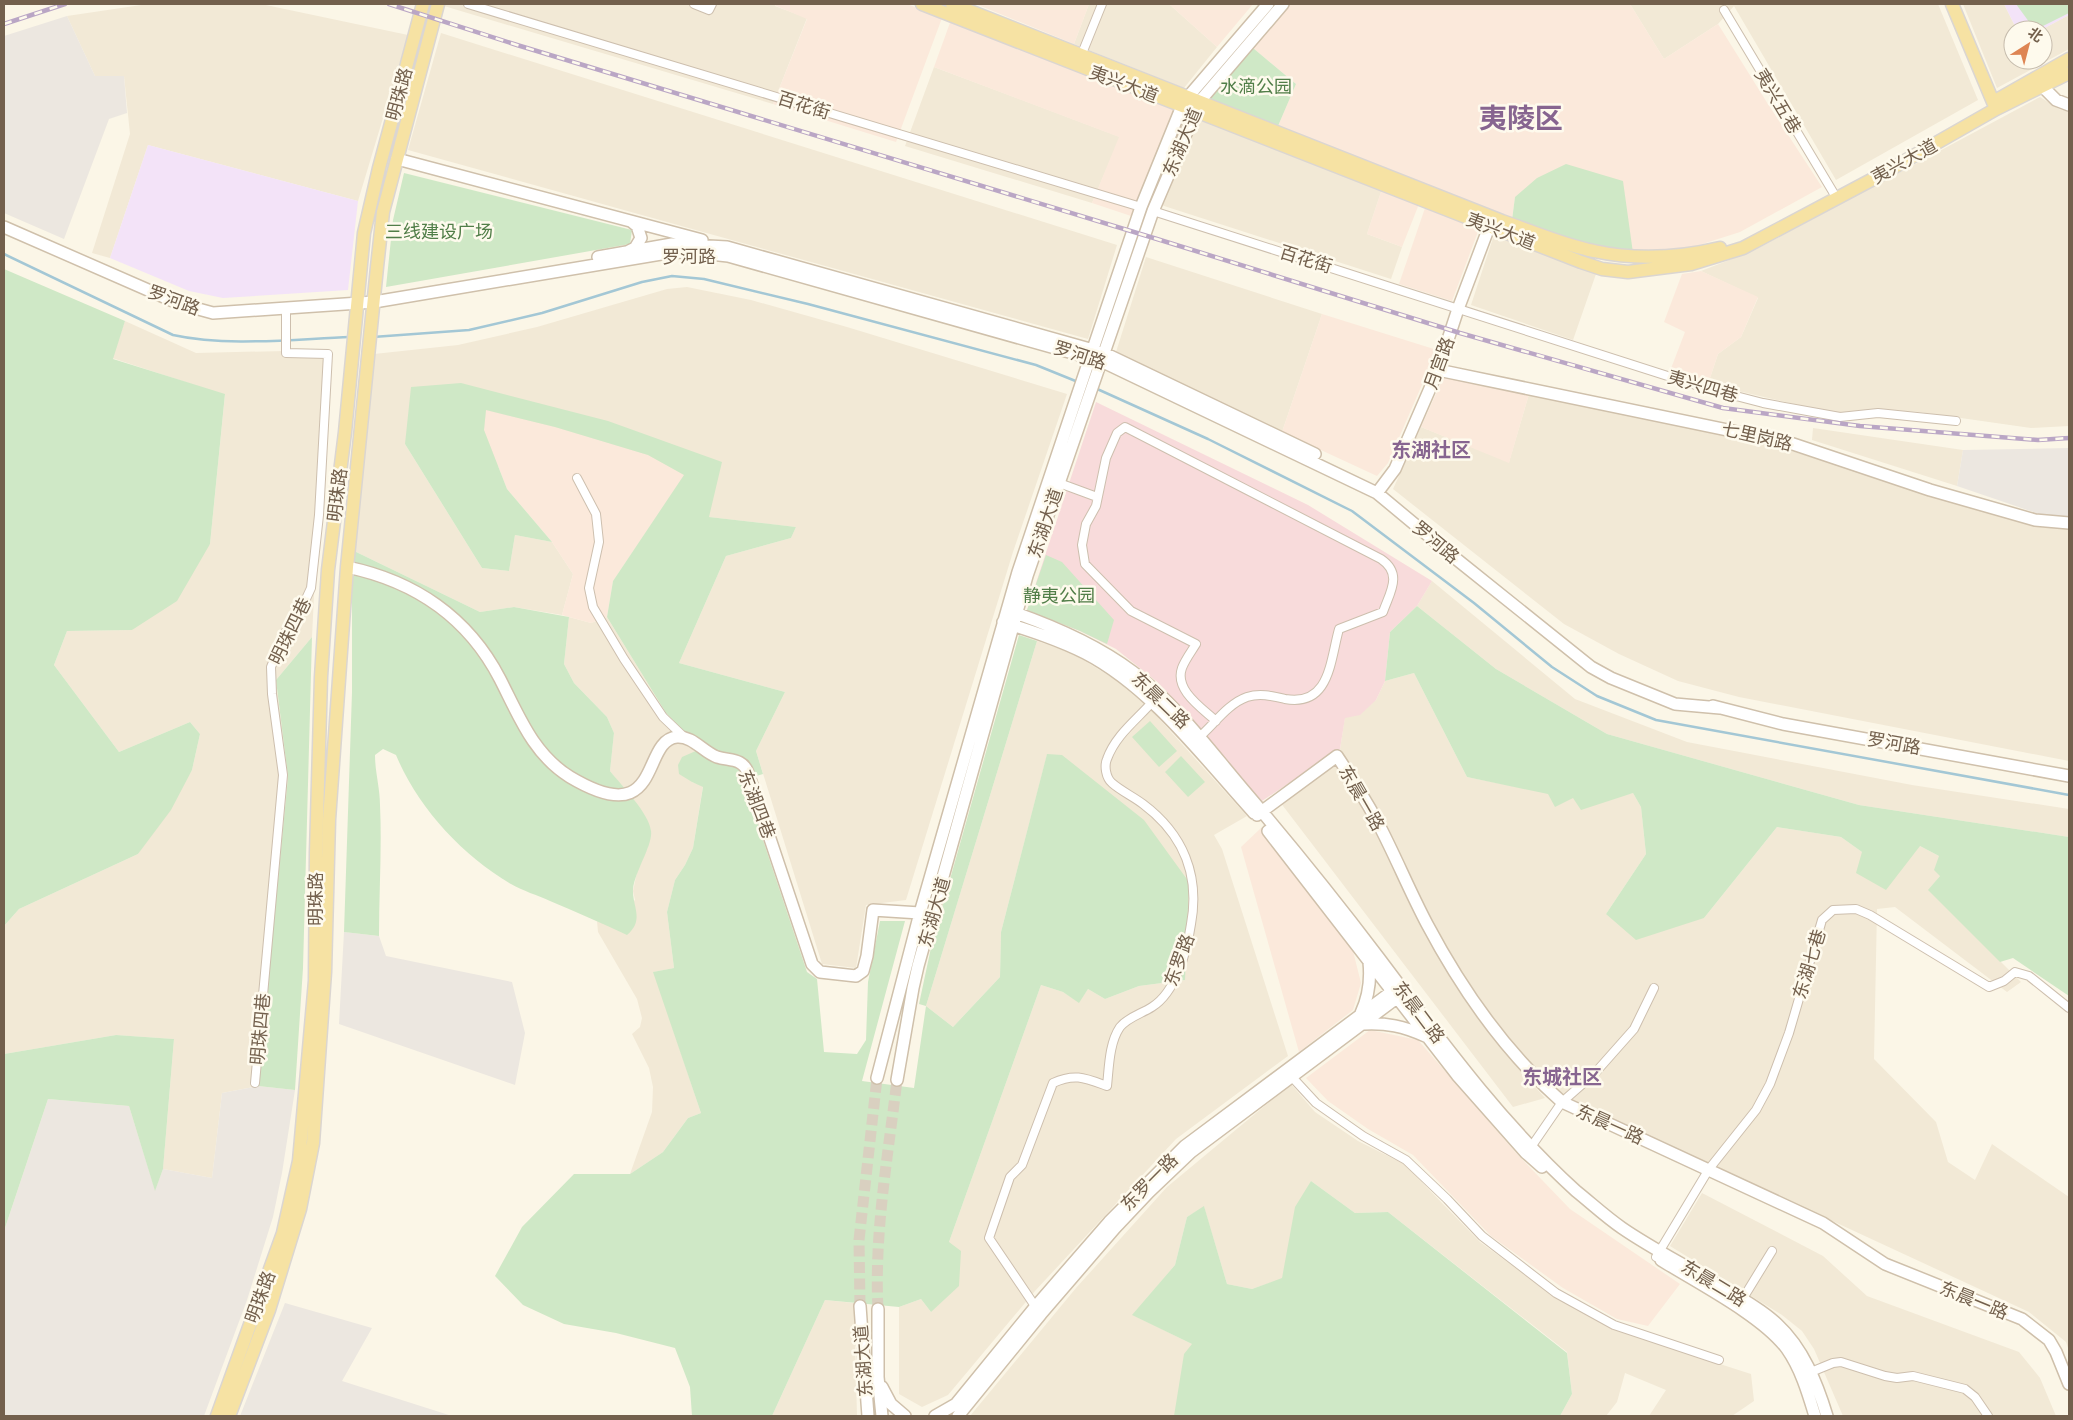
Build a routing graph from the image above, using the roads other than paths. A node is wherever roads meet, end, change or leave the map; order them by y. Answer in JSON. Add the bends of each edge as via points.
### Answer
{"nodes":[{"id":1,"x":423,"y":4,"type":"edge"},
{"id":2,"x":438,"y":4,"type":"edge"},
{"id":3,"x":468,"y":4,"type":"edge"},
{"id":4,"x":694,"y":4,"type":"edge"},
{"id":5,"x":712,"y":4,"type":"edge"},
{"id":6,"x":922,"y":4,"type":"edge"},
{"id":7,"x":952,"y":4,"type":"edge"},
{"id":8,"x":1102,"y":4,"type":"edge"},
{"id":9,"x":1268,"y":4,"type":"edge"},
{"id":10,"x":1283,"y":4,"type":"edge"},
{"id":11,"x":1952,"y":4,"type":"edge"},
{"id":12,"x":1724,"y":10,"type":"dead end"},
{"id":13,"x":1081,"y":56,"type":"junction"},
{"id":14,"x":2069,"y":59,"type":"edge"},
{"id":15,"x":2069,"y":73,"type":"edge"},
{"id":16,"x":2042,"y":86,"type":"junction"},
{"id":17,"x":1191,"y":104,"type":"junction"},
{"id":18,"x":2069,"y":105,"type":"edge"},
{"id":19,"x":1995,"y":106,"type":"junction"},
{"id":20,"x":398,"y":159,"type":"junction"},
{"id":21,"x":1832,"y":192,"type":"junction"},
{"id":22,"x":1141,"y":207,"type":"junction"},
{"id":23,"x":1153,"y":211,"type":"junction"},
{"id":24,"x":630,"y":220,"type":"junction"},
{"id":25,"x":1489,"y":227,"type":"junction"},
{"id":26,"x":4,"y":228,"type":"edge"},
{"id":27,"x":727,"y":247,"type":"junction"},
{"id":28,"x":629,"y":252,"type":"junction"},
{"id":29,"x":374,"y":298,"type":"junction"},
{"id":30,"x":357,"y":302,"type":"junction"},
{"id":31,"x":286,"y":308,"type":"junction"},
{"id":32,"x":1458,"y":308,"type":"junction"},
{"id":33,"x":1097,"y":355,"type":"junction"},
{"id":34,"x":1438,"y":370,"type":"junction"},
{"id":35,"x":1077,"y":407,"type":"junction"},
{"id":36,"x":1956,"y":421,"type":"dead end"},
{"id":37,"x":577,"y":478,"type":"dead end"},
{"id":38,"x":1059,"y":483,"type":"junction"},
{"id":39,"x":1379,"y":490,"type":"junction"},
{"id":40,"x":1097,"y":497,"type":"junction"},
{"id":41,"x":2069,"y":523,"type":"edge"},
{"id":42,"x":347,"y":567,"type":"junction"},
{"id":43,"x":1012,"y":612,"type":"junction"},
{"id":44,"x":1008,"y":624,"type":"junction"},
{"id":45,"x":1156,"y":698,"type":"junction"},
{"id":46,"x":1216,"y":721,"type":"junction"},
{"id":47,"x":685,"y":738,"type":"junction"},
{"id":48,"x":1195,"y":741,"type":"junction"},
{"id":49,"x":2069,"y":776,"type":"edge"},
{"id":50,"x":1259,"y":813,"type":"junction"},
{"id":51,"x":920,"y":913,"type":"junction"},
{"id":52,"x":1369,"y":962,"type":"junction"},
{"id":53,"x":1654,"y":988,"type":"dead end"},
{"id":54,"x":1398,"y":992,"type":"junction"},
{"id":55,"x":2069,"y":1008,"type":"edge"},
{"id":56,"x":1362,"y":1020,"type":"junction"},
{"id":57,"x":1426,"y":1036,"type":"junction"},
{"id":58,"x":1291,"y":1076,"type":"junction"},
{"id":59,"x":877,"y":1078,"type":"tunnel mouth"},
{"id":60,"x":897,"y":1080,"type":"tunnel mouth"},
{"id":61,"x":255,"y":1083,"type":"dead end"},
{"id":62,"x":1562,"y":1102,"type":"junction"},
{"id":63,"x":1529,"y":1150,"type":"junction"},
{"id":64,"x":1709,"y":1168,"type":"junction"},
{"id":65,"x":1772,"y":1251,"type":"dead end"},
{"id":66,"x":1658,"y":1253,"type":"junction"},
{"id":67,"x":1742,"y":1300,"type":"junction"},
{"id":68,"x":860,"y":1306,"type":"tunnel mouth"},
{"id":69,"x":878,"y":1309,"type":"tunnel mouth"},
{"id":70,"x":1039,"y":1310,"type":"junction"},
{"id":71,"x":1719,"y":1360,"type":"dead end"},
{"id":72,"x":1811,"y":1372,"type":"junction"},
{"id":73,"x":878,"y":1377,"type":"junction"},
{"id":74,"x":2069,"y":1384,"type":"edge"},
{"id":75,"x":1820,"y":1414,"type":"edge"},
{"id":76,"x":217,"y":1416,"type":"edge"},
{"id":77,"x":229,"y":1416,"type":"edge"},
{"id":78,"x":868,"y":1416,"type":"edge"},
{"id":79,"x":882,"y":1416,"type":"edge"},
{"id":80,"x":905,"y":1416,"type":"edge"},
{"id":81,"x":935,"y":1416,"type":"edge"},
{"id":82,"x":958,"y":1416,"type":"edge"},
{"id":83,"x":1988,"y":1416,"type":"edge"}],
"edges":[{"from":1,"to":30,"type":"main road","name":"明珠路","via":[[364,233]]},
{"from":2,"to":20,"type":"main road","name":"明珠路"},
{"from":3,"to":22,"type":"street","name":"百花街"},
{"from":4,"to":5,"type":"street","via":[[709,10]]},
{"from":6,"to":17,"type":"main road","name":"夷兴大道"},
{"from":7,"to":13,"type":"main road","name":"夷兴大道"},
{"from":8,"to":13,"type":"street"},
{"from":9,"to":17,"type":"main road","name":"东湖大道"},
{"from":10,"to":17,"type":"main road","name":"东湖大道"},
{"from":11,"to":19,"type":"main road"},
{"from":12,"to":21,"type":"street","name":"夷兴五巷"},
{"from":13,"to":17,"type":"main road","name":"夷兴大道"},
{"from":14,"to":19,"type":"main road","name":"夷兴大道"},
{"from":15,"to":16,"type":"main road","name":"夷兴大道"},
{"from":16,"to":18,"type":"main road","via":[[2056,100]]},
{"from":16,"to":19,"type":"main road","name":"夷兴大道"},
{"from":17,"to":21,"type":"main road","name":"夷兴大道","via":[[1502,221],[1592,251],[1636,258],[1690,254],[1740,241]]},
{"from":17,"to":22,"type":"main road","name":"东湖大道"},
{"from":17,"to":23,"type":"main road","name":"东湖大道"},
{"from":17,"to":25,"type":"main road","name":"夷兴大道"},
{"from":19,"to":21,"type":"main road","name":"夷兴大道"},
{"from":19,"to":25,"type":"main road","name":"夷兴大道","via":[[1875,178],[1743,248],[1691,264],[1628,272],[1602,269]]},
{"from":20,"to":24,"type":"main road","name":"罗河路"},
{"from":20,"to":29,"type":"main road","name":"明珠路","via":[[384,212]]},
{"from":22,"to":33,"type":"main road","name":"东湖大道"},
{"from":23,"to":32,"type":"street","name":"百花街"},
{"from":23,"to":33,"type":"main road","name":"东湖大道"},
{"from":24,"to":27,"type":"main road","name":"罗河路"},
{"from":24,"to":28,"type":"main road","via":[[637,226],[641,238]]},
{"from":25,"to":32,"type":"main road","name":"月宫路"},
{"from":26,"to":31,"type":"main road","name":"罗河路","via":[[180,304],[213,313]]},
{"from":27,"to":28,"type":"main road","name":"罗河路","via":[[672,244]]},
{"from":27,"to":33,"type":"main road","name":"罗河路"},
{"from":28,"to":29,"type":"main road","name":"罗河路"},
{"from":29,"to":30,"type":"main road","name":"罗河路"},
{"from":29,"to":33,"type":"main road","name":"罗河路","via":[[673,252],[701,253],[728,256]]},
{"from":29,"to":42,"type":"main road","name":"明珠路"},
{"from":30,"to":31,"type":"main road","name":"罗河路"},
{"from":30,"to":76,"type":"main road","name":"明珠路","via":[[328,570],[316,833],[315,982],[299,1161],[283,1234]]},
{"from":31,"to":61,"type":"street","name":"明珠四巷","via":[[286,353],[328,354],[319,515],[311,588],[287,629],[271,667],[283,775]]},
{"from":32,"to":34,"type":"main road","name":"月宫路"},
{"from":32,"to":36,"type":"street","name":"夷兴四巷","via":[[1705,388],[1763,402],[1840,418],[1878,413]]},
{"from":33,"to":35,"type":"main road","name":"东湖大道"},
{"from":33,"to":39,"type":"main road","name":"罗河路"},
{"from":34,"to":39,"type":"main road","name":"月宫路","via":[[1396,469]]},
{"from":34,"to":41,"type":"main road","name":"七里岗路","via":[[1790,443],[1940,493],[2035,520]]},
{"from":35,"to":38,"type":"main road","name":"东湖大道"},
{"from":35,"to":43,"type":"main road","name":"东湖大道","via":[[1025,547]]},
{"from":37,"to":47,"type":"street","via":[[596,514],[599,542],[589,588],[593,607],[663,717]]},
{"from":38,"to":40,"type":"street"},
{"from":38,"to":43,"type":"main road","name":"东湖大道"},
{"from":39,"to":49,"type":"main road","name":"罗河路","via":[[1460,562],[1591,666],[1611,678],[1674,704],[1720,708],[1783,724]]},
{"from":40,"to":46,"type":"street","via":[[1082,545],[1085,564],[1131,611],[1196,644],[1182,669],[1181,679],[1184,690]]},
{"from":40,"to":46,"type":"street","via":[[1106,458],[1118,433],[1125,427],[1381,559],[1392,569],[1393,583],[1383,612],[1339,629],[1325,680],[1316,694],[1301,700],[1250,696],[1238,701]]},
{"from":42,"to":47,"type":"main road","via":[[372,572],[402,584],[432,601],[454,619],[500,678],[539,752],[554,767],[581,783],[607,792],[630,793],[643,784],[667,742],[674,737]]},
{"from":42,"to":77,"type":"main road","name":"明珠路","via":[[329,820],[325,972],[313,1142],[297,1219],[269,1310]]},
{"from":43,"to":44,"type":"main road","name":"东湖大道"},
{"from":43,"to":45,"type":"main road","name":"东晨二路","via":[[1089,644],[1134,673]]},
{"from":44,"to":45,"type":"main road","name":"东晨二路","via":[[1045,635],[1086,653]]},
{"from":44,"to":51,"type":"main road","name":"东湖大道"},
{"from":44,"to":60,"type":"main road","name":"东湖大道","via":[[915,981]]},
{"from":45,"to":48,"type":"main road","name":"东晨二路"},
{"from":45,"to":70,"type":"street","name":"东罗路","via":[[1124,730],[1107,759],[1105,770],[1110,782],[1145,806],[1168,828],[1184,852],[1194,880],[1192,923],[1176,977],[1165,997],[1126,1020],[1119,1029],[1113,1042],[1107,1086],[1081,1076],[1053,1083],[1022,1165],[1010,1177],[989,1238]]},
{"from":46,"to":48,"type":"street"},
{"from":47,"to":51,"type":"main road","name":"东湖四巷","via":[[716,757],[733,759],[746,767],[812,964],[820,972],[856,976],[863,971],[873,910]]},
{"from":48,"to":50,"type":"main road","name":"东晨二路"},
{"from":50,"to":52,"type":"main road","name":"东晨二路"},
{"from":50,"to":54,"type":"main road","name":"东晨二路"},
{"from":50,"to":62,"type":"main road","name":"东晨一路","via":[[1337,756],[1376,820],[1426,923],[1455,974],[1518,1058]]},
{"from":51,"to":59,"type":"main road","name":"东湖大道"},
{"from":52,"to":54,"type":"main road","name":"东晨二路"},
{"from":52,"to":56,"type":"main road","via":[[1371,982]]},
{"from":53,"to":62,"type":"street","via":[[1634,1029]]},
{"from":54,"to":56,"type":"main road","name":"东罗一路"},
{"from":54,"to":57,"type":"main road","name":"东晨二路"},
{"from":54,"to":63,"type":"main road","name":"东晨二路"},
{"from":55,"to":64,"type":"street","name":"东湖七巷","via":[[2029,976],[2015,972],[2004,982],[1989,986],[1870,915],[1856,909],[1833,910],[1822,920],[1770,1084],[1756,1110]]},
{"from":56,"to":57,"type":"main road","via":[[1403,1026]]},
{"from":56,"to":58,"type":"main road","name":"东罗一路"},
{"from":56,"to":70,"type":"main road","name":"东罗一路","via":[[1186,1146],[1109,1222]]},
{"from":57,"to":63,"type":"main road","name":"东晨二路","via":[[1457,1076]]},
{"from":58,"to":70,"type":"main road","name":"东罗一路","via":[[1191,1152]]},
{"from":58,"to":71,"type":"street","via":[[1316,1103],[1406,1160],[1482,1236],[1556,1292],[1614,1325]]},
{"from":62,"to":63,"type":"street"},
{"from":62,"to":64,"type":"main road","name":"东晨一路"},
{"from":63,"to":66,"type":"main road","name":"东晨二路","via":[[1622,1228]]},
{"from":64,"to":66,"type":"street","name":"东湖七巷"},
{"from":64,"to":74,"type":"main road","name":"东晨一路","via":[[1823,1222],[1885,1264],[2027,1322],[2049,1340]]},
{"from":65,"to":67,"type":"street"},
{"from":66,"to":67,"type":"main road","name":"东晨二路"},
{"from":66,"to":75,"type":"main road","name":"东晨二路","via":[[1768,1329],[1786,1348]]},
{"from":67,"to":72,"type":"main road","name":"东晨二路","via":[[1776,1323],[1795,1344]]},
{"from":68,"to":78,"type":"main road","name":"东湖大道"},
{"from":69,"to":73,"type":"main road","name":"东湖大道"},
{"from":70,"to":81,"type":"main road","name":"东罗一路","via":[[956,1404]]},
{"from":70,"to":82,"type":"main road","name":"东罗一路"},
{"from":72,"to":75,"type":"main road","name":"东晨二路"},
{"from":72,"to":83,"type":"street","via":[[1841,1362],[1885,1376],[1932,1380],[1970,1392]]},
{"from":73,"to":79,"type":"main road","name":"东湖大道"},
{"from":73,"to":80,"type":"main road","via":[[891,1404]]}]}
